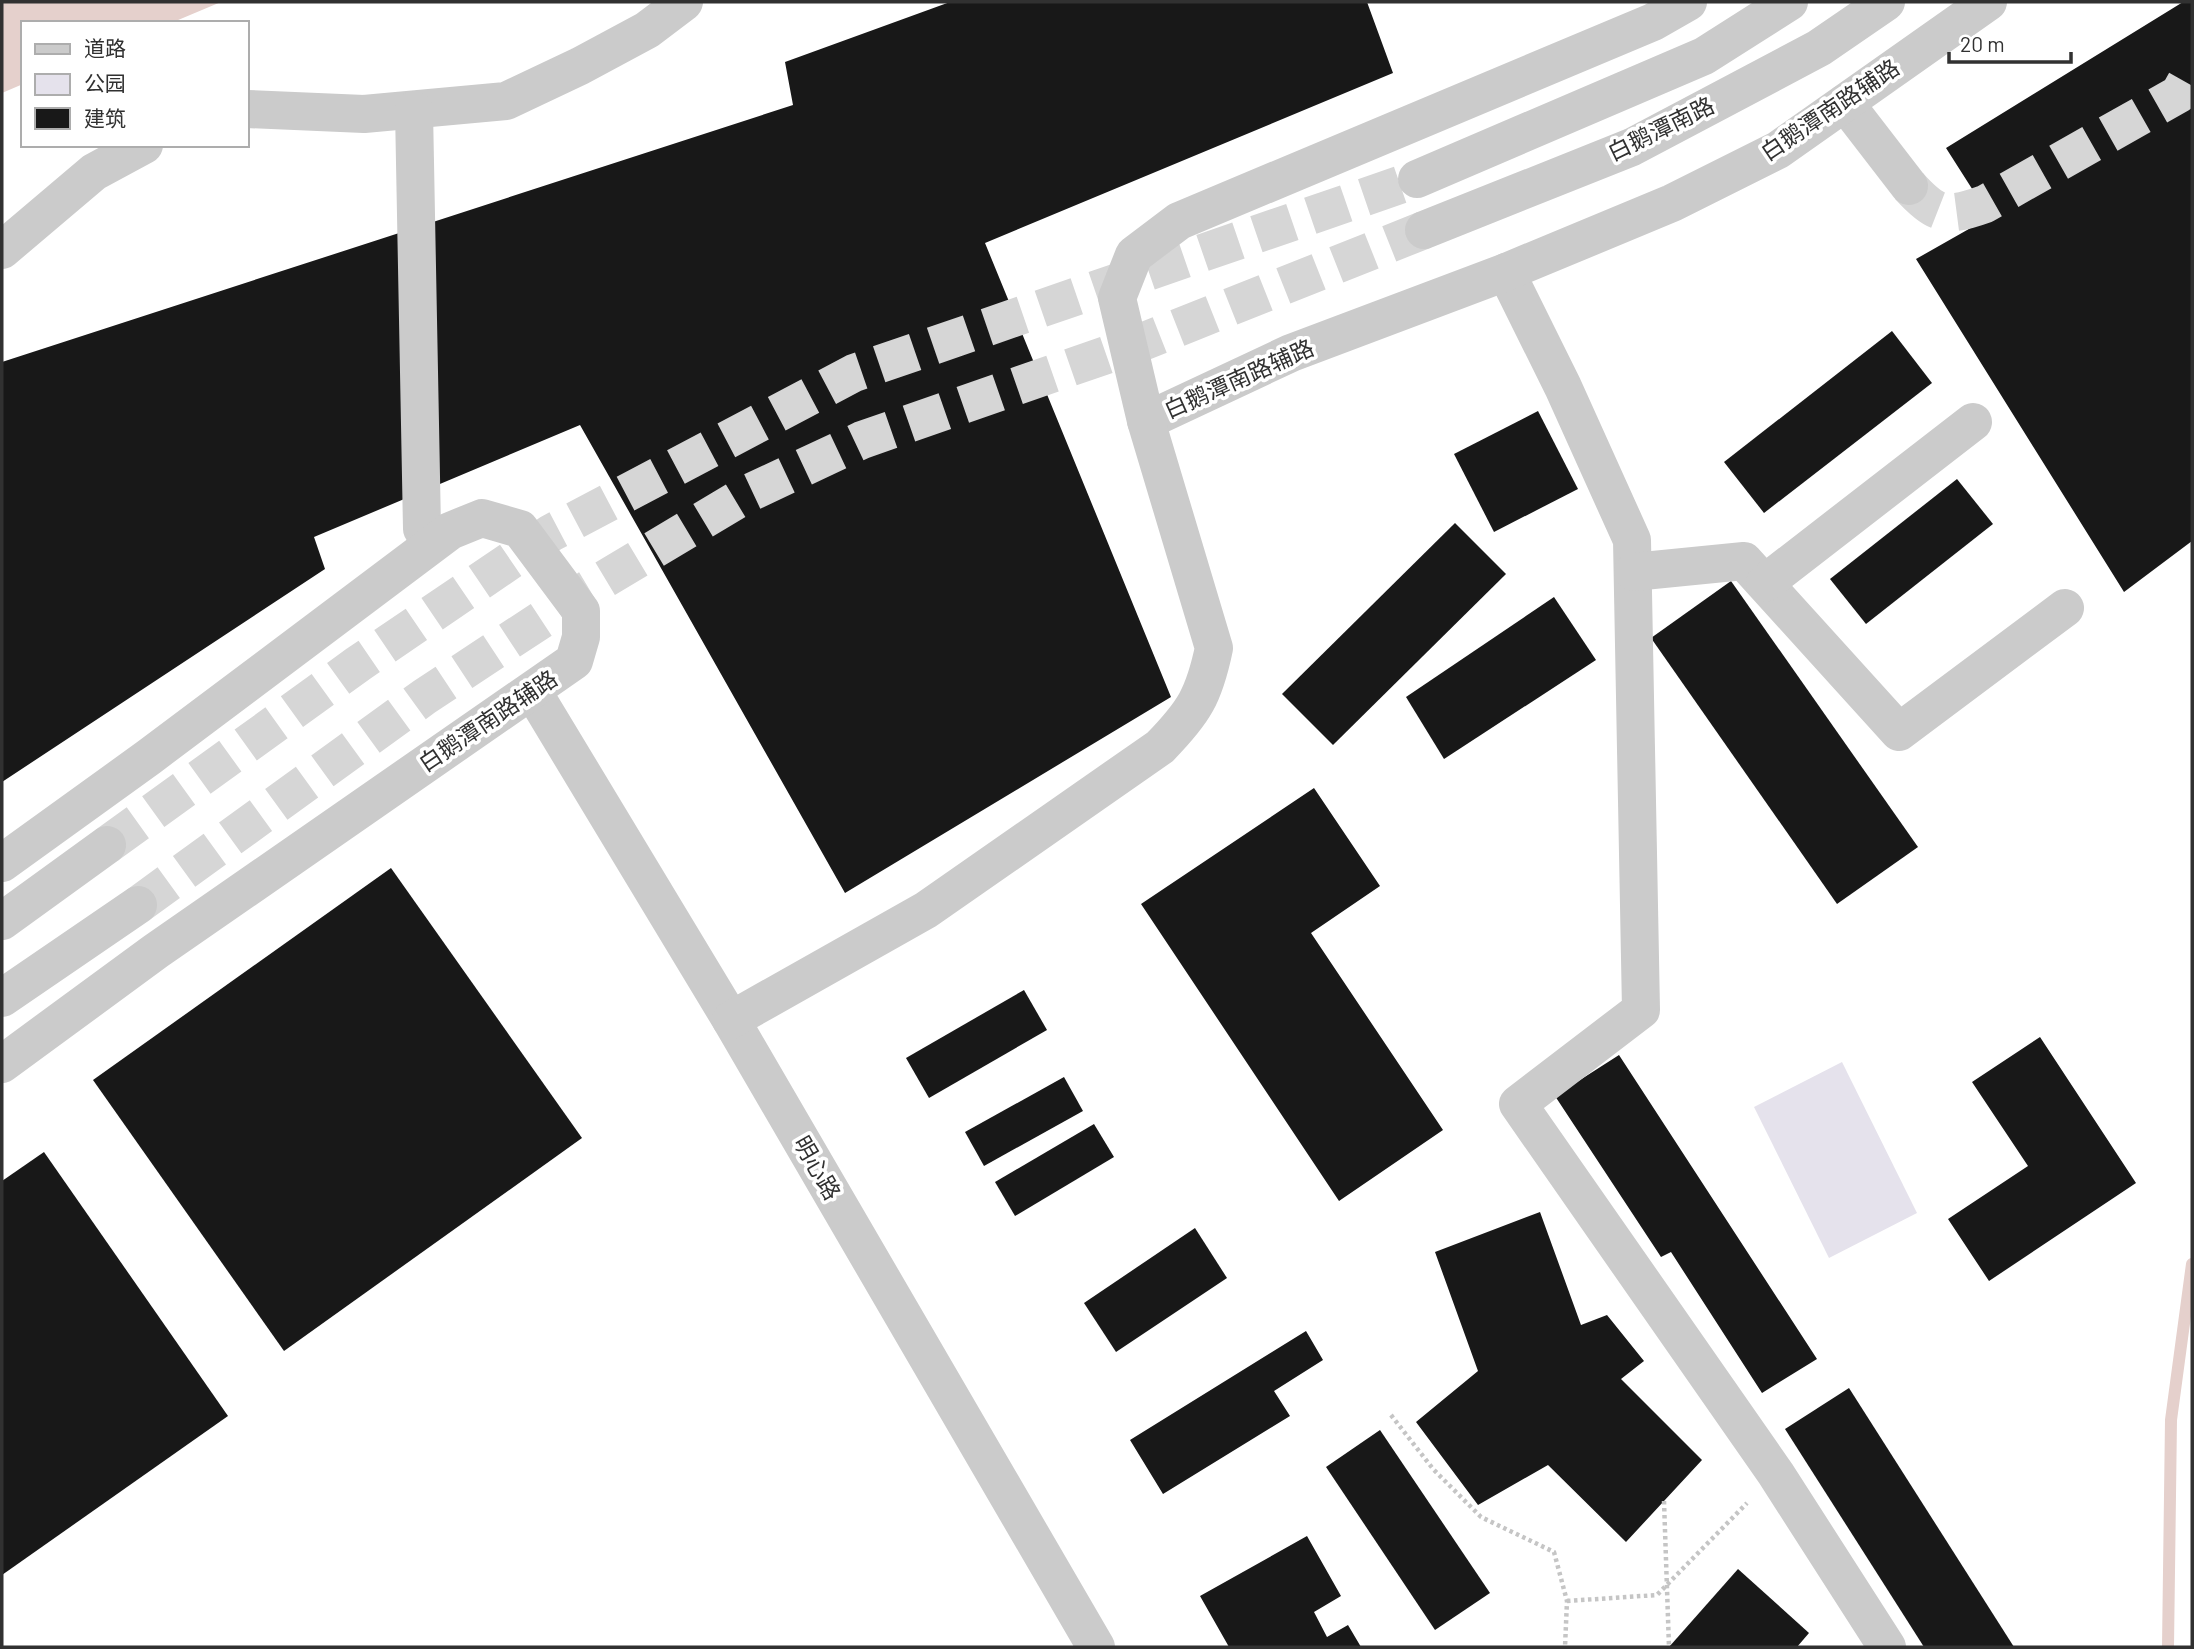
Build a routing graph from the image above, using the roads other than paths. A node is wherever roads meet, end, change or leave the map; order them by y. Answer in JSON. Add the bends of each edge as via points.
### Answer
{"nodes":[{"id":1,"x":684,"y":2,"type":"edge"},
{"id":2,"x":1688,"y":2,"type":"edge"},
{"id":3,"x":1789,"y":2,"type":"edge"},
{"id":4,"x":1886,"y":2,"type":"edge"},
{"id":5,"x":1989,"y":2,"type":"edge"},
{"id":6,"x":1844,"y":103,"type":"junction"},
{"id":7,"x":248,"y":108,"type":"edge"},
{"id":8,"x":415,"y":110,"type":"junction"},
{"id":9,"x":140,"y":147,"type":"edge"},
{"id":10,"x":1417,"y":179,"type":"tunnel mouth"},
{"id":11,"x":1909,"y":186,"type":"tunnel mouth"},
{"id":12,"x":1424,"y":230,"type":"tunnel mouth"},
{"id":13,"x":2,"y":250,"type":"edge"},
{"id":14,"x":1506,"y":272,"type":"junction"},
{"id":15,"x":1146,"y":421,"type":"junction"},
{"id":16,"x":1973,"y":422,"type":"dead end"},
{"id":17,"x":422,"y":528,"type":"dead end"},
{"id":18,"x":1633,"y":572,"type":"junction"},
{"id":19,"x":1765,"y":583,"type":"junction"},
{"id":20,"x":2065,"y":608,"type":"dead end"},
{"id":21,"x":533,"y":692,"type":"junction"},
{"id":22,"x":107,"y":845,"type":"tunnel mouth"},
{"id":23,"x":2,"y":863,"type":"edge"},
{"id":24,"x":138,"y":905,"type":"tunnel mouth"},
{"id":25,"x":2,"y":921,"type":"edge"},
{"id":26,"x":2,"y":998,"type":"edge"},
{"id":27,"x":731,"y":1020,"type":"junction"},
{"id":28,"x":2,"y":1064,"type":"edge"},
{"id":29,"x":1096,"y":1647,"type":"edge"},
{"id":30,"x":1887,"y":1647,"type":"edge"}],
"edges":[{"from":1,"to":8,"type":"street","via":[[647,30],[506,101]]},
{"from":2,"to":15,"type":"street","name":"白鹅潭南路辅路","via":[[1653,22],[1179,221],[1134,255],[1117,298]]},
{"from":3,"to":10,"type":"street","name":"白鹅潭南路","via":[[1704,56]]},
{"from":4,"to":12,"type":"street","name":"白鹅潭南路","via":[[1819,48],[1632,147]]},
{"from":5,"to":6,"type":"street","name":"白鹅潭南路辅路"},
{"from":6,"to":11,"type":"street"},
{"from":6,"to":14,"type":"street","name":"白鹅潭南路辅路","via":[[1777,150],[1672,203]]},
{"from":7,"to":8,"type":"street","via":[[364,114]]},
{"from":8,"to":17,"type":"street"},
{"from":9,"to":13,"type":"street","via":[[94,172]]},
{"from":14,"to":15,"type":"street","name":"白鹅潭南路辅路","via":[[1291,353]]},
{"from":14,"to":18,"type":"street","via":[[1632,540]]},
{"from":15,"to":27,"type":"street","via":[[1214,648],[1207,682],[1190,716],[1160,747],[926,910]]},
{"from":16,"to":19,"type":"street"},
{"from":18,"to":19,"type":"street","via":[[1744,561]]},
{"from":18,"to":30,"type":"street","via":[[1641,1010],[1518,1104],[1776,1474]]},
{"from":19,"to":20,"type":"street","via":[[1899,732]]},
{"from":21,"to":23,"type":"street","name":"白鹅潭南路辅路","via":[[574,662],[581,637],[580,611],[520,529],[482,518],[450,531]]},
{"from":21,"to":27,"type":"street","name":"明心路"},
{"from":21,"to":28,"type":"street","name":"白鹅潭南路辅路","via":[[156,951]]},
{"from":22,"to":25,"type":"street"},
{"from":24,"to":26,"type":"street"},
{"from":27,"to":29,"type":"street","name":"明心路"}]}
